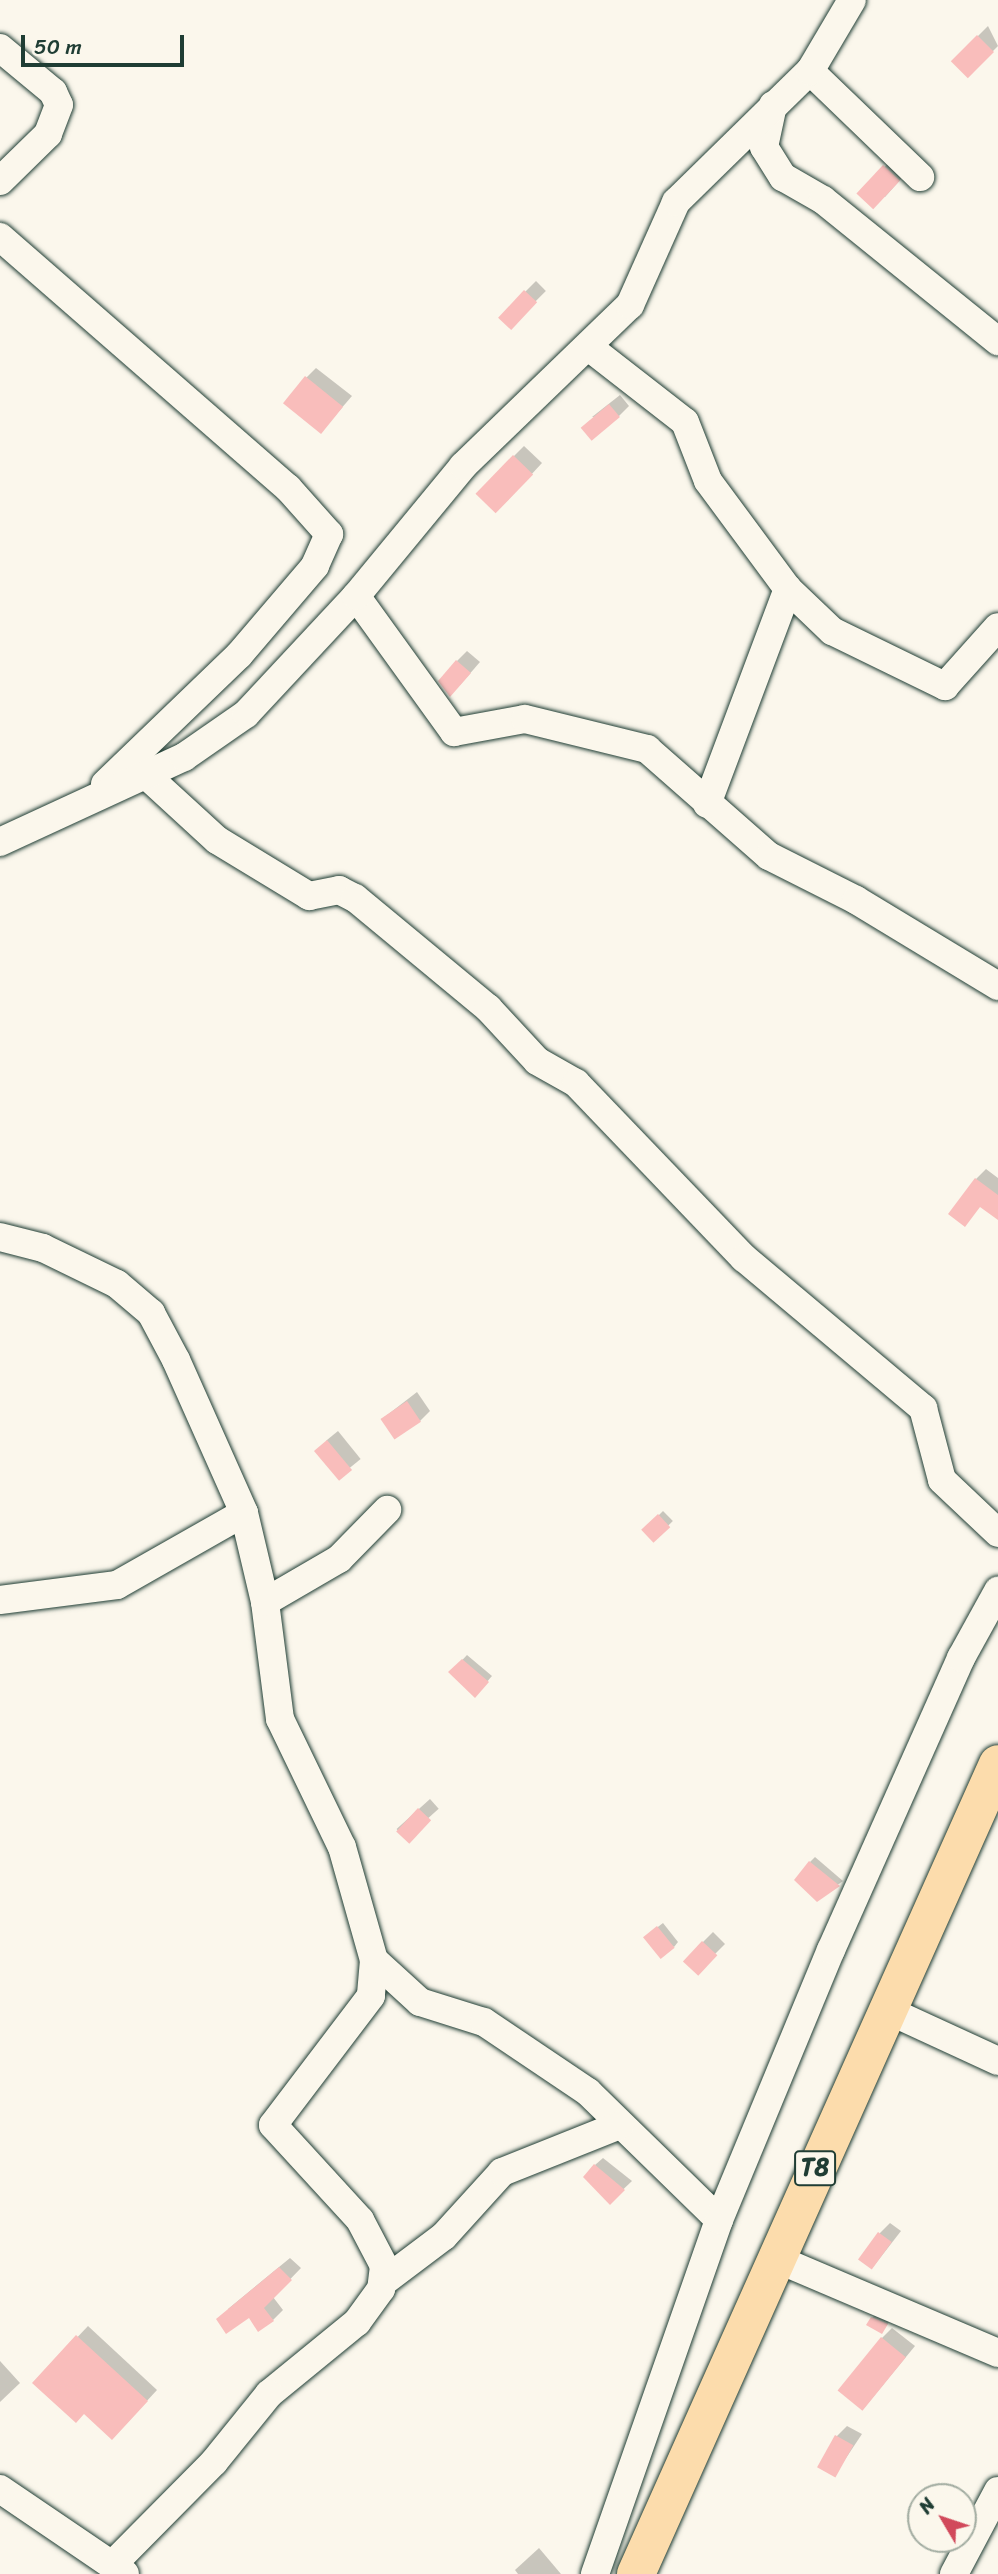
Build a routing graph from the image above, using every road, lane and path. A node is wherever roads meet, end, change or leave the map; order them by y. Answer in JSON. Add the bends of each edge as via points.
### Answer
{"nodes":[{"id":1,"x":852,"y":0,"type":"edge"},
{"id":2,"x":0,"y":48,"type":"edge"},
{"id":3,"x":810,"y":71,"type":"junction"},
{"id":4,"x":773,"y":105,"type":"junction"},
{"id":5,"x":920,"y":177,"type":"dead end"},
{"id":6,"x":0,"y":181,"type":"edge"},
{"id":7,"x":0,"y":237,"type":"edge"},
{"id":8,"x":998,"y":341,"type":"edge"},
{"id":9,"x":590,"y":348,"type":"junction"},
{"id":10,"x":788,"y":589,"type":"junction"},
{"id":11,"x":356,"y":596,"type":"junction"},
{"id":12,"x":998,"y":627,"type":"edge"},
{"id":13,"x":146,"y":775,"type":"junction"},
{"id":14,"x":88,"y":800,"type":"junction"},
{"id":15,"x":707,"y":804,"type":"junction"},
{"id":16,"x":0,"y":842,"type":"edge"},
{"id":17,"x":998,"y":986,"type":"edge"},
{"id":18,"x":0,"y":1237,"type":"edge"},
{"id":19,"x":387,"y":1510,"type":"dead end"},
{"id":20,"x":244,"y":1513,"type":"junction"},
{"id":21,"x":998,"y":1533,"type":"edge"},
{"id":22,"x":998,"y":1591,"type":"edge"},
{"id":23,"x":0,"y":1600,"type":"edge"},
{"id":24,"x":265,"y":1602,"type":"junction"},
{"id":25,"x":998,"y":1764,"type":"edge"},
{"id":26,"x":374,"y":1960,"type":"junction"},
{"id":27,"x":885,"y":2009,"type":"junction"},
{"id":28,"x":998,"y":2061,"type":"edge"},
{"id":29,"x":620,"y":2125,"type":"junction"},
{"id":30,"x":719,"y":2220,"type":"junction"},
{"id":31,"x":775,"y":2258,"type":"junction"},
{"id":32,"x":383,"y":2283,"type":"junction"},
{"id":33,"x":998,"y":2353,"type":"edge"},
{"id":34,"x":0,"y":2489,"type":"edge"},
{"id":35,"x":998,"y":2491,"type":"edge"},
{"id":36,"x":119,"y":2569,"type":"edge"},
{"id":37,"x":595,"y":2574,"type":"edge"},
{"id":38,"x":636,"y":2574,"type":"edge"},
{"id":39,"x":954,"y":2574,"type":"edge"}],
"edges":[{"from":1,"to":3,"type":"street"},
{"from":2,"to":6,"type":"street","via":[[53,92],[59,105],[58,118],[40,143]]},
{"from":3,"to":4,"type":"street"},
{"from":3,"to":5,"type":"street"},
{"from":4,"to":8,"type":"street","via":[[764,147],[783,177],[823,200]]},
{"from":4,"to":9,"type":"street","via":[[676,202],[636,297]]},
{"from":7,"to":14,"type":"street","via":[[288,488],[330,534],[315,566],[239,655]]},
{"from":9,"to":10,"type":"street","via":[[685,422],[708,481]]},
{"from":9,"to":11,"type":"street","via":[[471,457]]},
{"from":10,"to":12,"type":"street","via":[[853,644],[945,686]]},
{"from":10,"to":15,"type":"street"},
{"from":11,"to":13,"type":"street","via":[[246,714]]},
{"from":11,"to":15,"type":"street","via":[[454,732],[525,719],[579,737],[635,744],[669,766]]},
{"from":13,"to":14,"type":"street"},
{"from":13,"to":21,"type":"street","via":[[217,840],[309,896],[339,890],[355,898],[488,1008],[537,1061],[576,1083],[744,1258],[923,1408],[942,1480]]},
{"from":14,"to":16,"type":"street"},
{"from":15,"to":17,"type":"street","via":[[769,856],[856,900]]},
{"from":18,"to":20,"type":"street","via":[[100,1273],[151,1313]]},
{"from":19,"to":24,"type":"street","via":[[339,1559]]},
{"from":20,"to":23,"type":"street","via":[[117,1585]]},
{"from":20,"to":24,"type":"street"},
{"from":22,"to":30,"type":"street","via":[[961,1658],[831,1950]]},
{"from":24,"to":26,"type":"street","via":[[280,1719],[342,1847]]},
{"from":25,"to":27,"type":"highway","number":"T8"},
{"from":26,"to":29,"type":"street","via":[[419,2002],[484,2022],[519,2043],[588,2092]]},
{"from":26,"to":32,"type":"street","via":[[371,1996],[273,2125],[360,2220],[384,2266]]},
{"from":27,"to":28,"type":"street"},
{"from":27,"to":31,"type":"highway","number":"T8"},
{"from":29,"to":30,"type":"street"},
{"from":29,"to":32,"type":"street","via":[[502,2172],[444,2236]]},
{"from":30,"to":37,"type":"street"},
{"from":31,"to":33,"type":"street"},
{"from":31,"to":38,"type":"highway","number":"T8"},
{"from":32,"to":36,"type":"street","via":[[358,2322],[269,2394]]},
{"from":34,"to":36,"type":"street"},
{"from":35,"to":39,"type":"street"}]}
